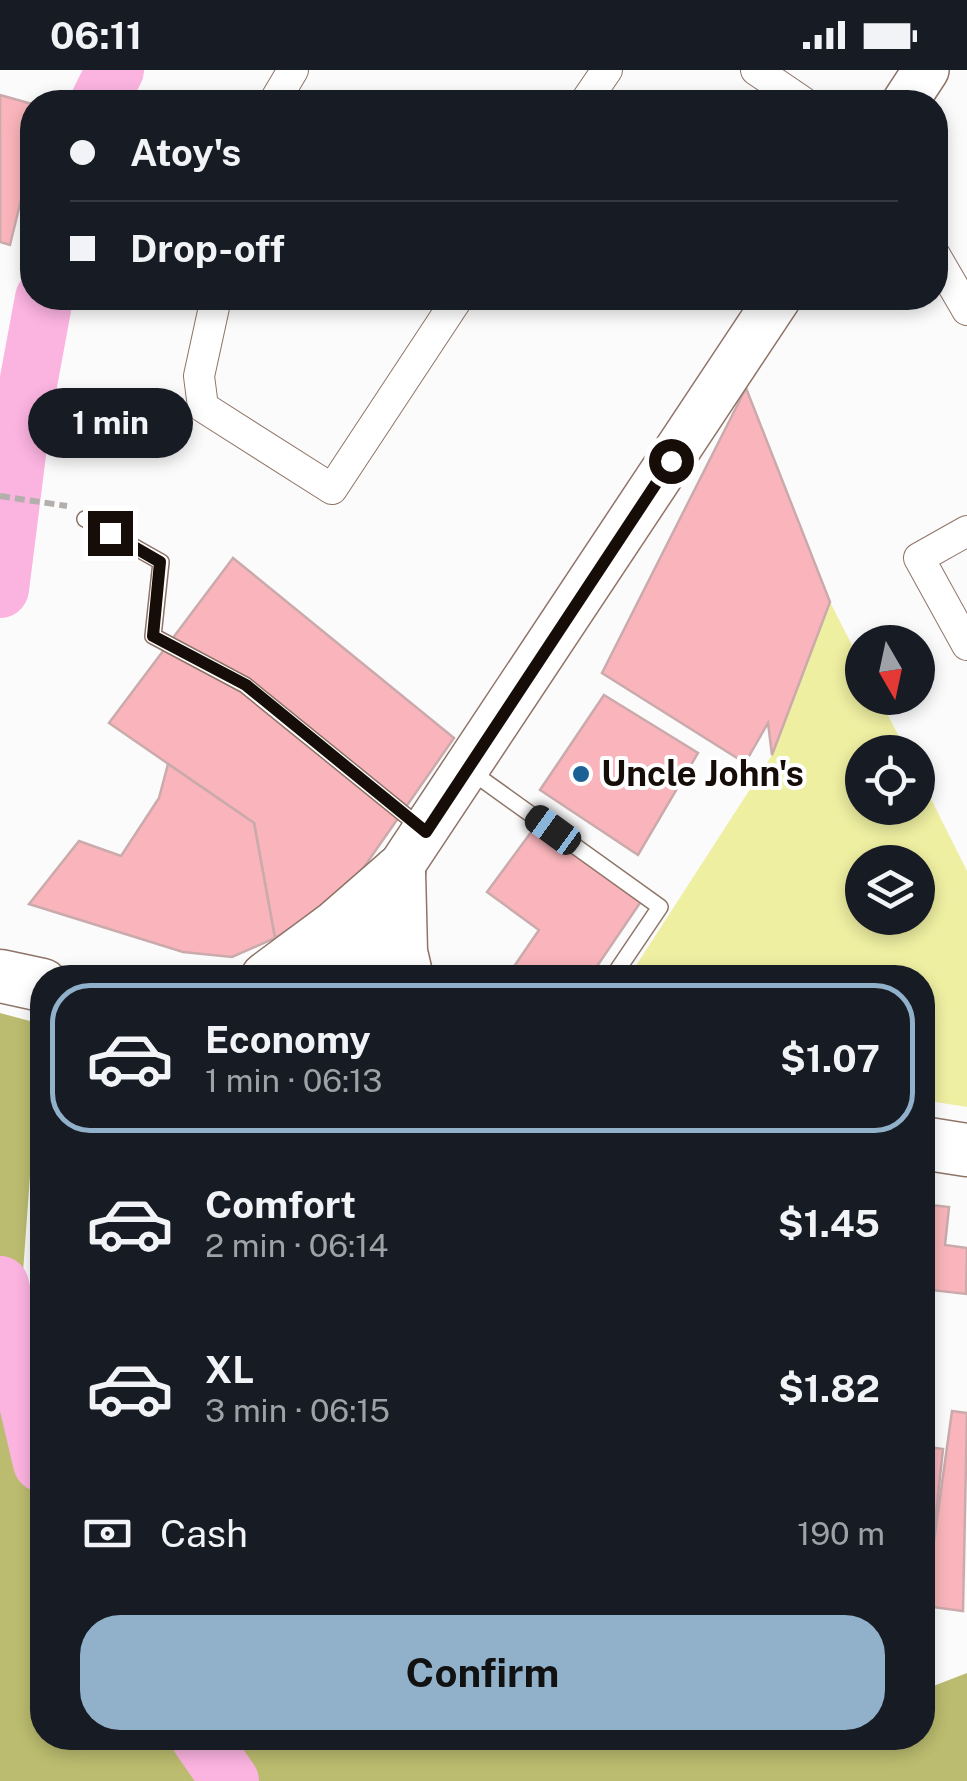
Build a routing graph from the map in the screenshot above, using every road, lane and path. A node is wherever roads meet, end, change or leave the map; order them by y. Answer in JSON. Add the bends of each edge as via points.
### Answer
{"nodes":[{"id":1,"x":756,"y":70,"type":"edge"},
{"id":2,"x":785,"y":90,"type":"edge"},
{"id":3,"x":948,"y":277,"type":"edge"},
{"id":4,"x":213,"y":310,"type":"edge"},
{"id":5,"x":450,"y":310,"type":"edge"},
{"id":6,"x":770,"y":310,"type":"edge"},
{"id":7,"x":967,"y":310,"type":"edge"},
{"id":8,"x":0,"y":496,"type":"edge"},
{"id":9,"x":85,"y":519,"type":"joint"},
{"id":10,"x":967,"y":531,"type":"edge"},
{"id":11,"x":967,"y":645,"type":"edge"},
{"id":12,"x":469,"y":770,"type":"junction"},
{"id":13,"x":413,"y":852,"type":"junction"},
{"id":14,"x":284,"y":965,"type":"edge"},
{"id":15,"x":334,"y":965,"type":"edge"},
{"id":16,"x":376,"y":965,"type":"edge"},
{"id":17,"x":403,"y":965,"type":"edge"},
{"id":18,"x":621,"y":965,"type":"edge"},
{"id":19,"x":935,"y":1145,"type":"edge"},
{"id":20,"x":967,"y":1150,"type":"edge"}],
"edges":[{"from":1,"to":2,"type":"street"},
{"from":3,"to":7,"type":"street"},
{"from":4,"to":5,"type":"street","via":[[199,376],[203,407],[332,489]]},
{"from":6,"to":12,"type":"main road"},
{"from":8,"to":9,"type":"path","via":[[82,508]]},
{"from":9,"to":13,"type":"lane","via":[[160,562],[153,636],[246,685]]},
{"from":10,"to":11,"type":"street","via":[[919,558]]},
{"from":12,"to":13,"type":"main road"},
{"from":12,"to":18,"type":"lane","via":[[660,907]]},
{"from":13,"to":14,"type":"highway","via":[[337,926]]},
{"from":13,"to":15,"type":"main road"},
{"from":13,"to":16,"type":"main road"},
{"from":13,"to":17,"type":"highway"},
{"from":19,"to":20,"type":"highway"}]}
